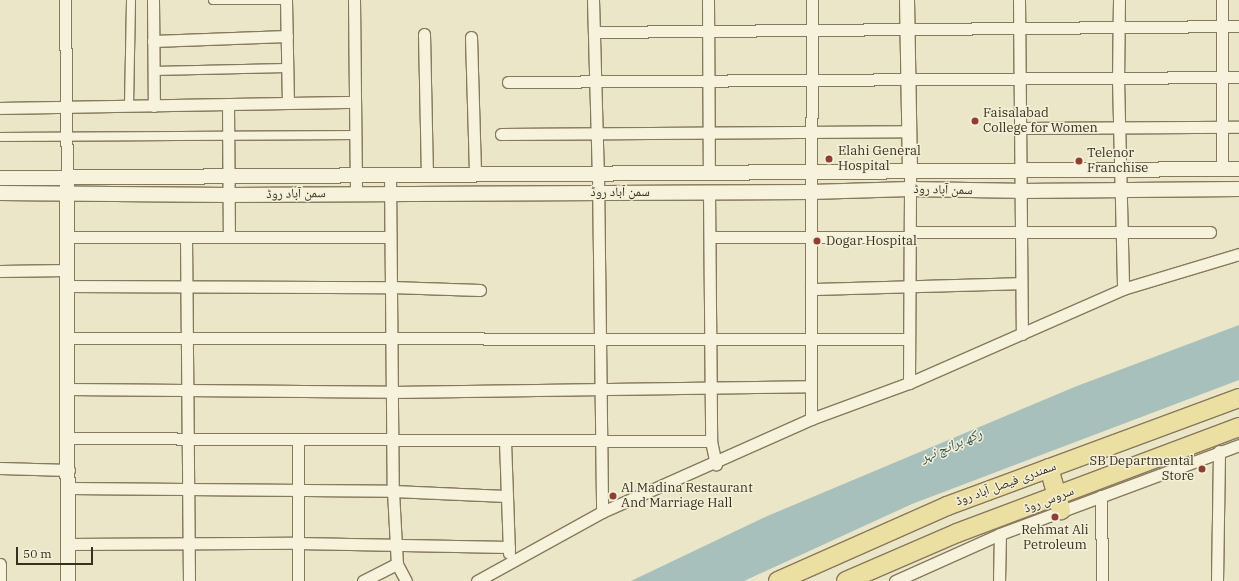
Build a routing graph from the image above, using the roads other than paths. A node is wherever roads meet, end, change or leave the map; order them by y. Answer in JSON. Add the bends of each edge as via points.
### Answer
{"nodes":[{"id":1,"x":65,"y":0,"type":"edge"},
{"id":2,"x":131,"y":0,"type":"edge"},
{"id":3,"x":153,"y":0,"type":"edge"},
{"id":4,"x":213,"y":0,"type":"edge"},
{"id":5,"x":286,"y":0,"type":"edge"},
{"id":6,"x":354,"y":0,"type":"edge"},
{"id":7,"x":592,"y":0,"type":"edge"},
{"id":8,"x":708,"y":0,"type":"edge"},
{"id":9,"x":812,"y":0,"type":"edge"},
{"id":10,"x":907,"y":0,"type":"edge"},
{"id":11,"x":1019,"y":0,"type":"edge"},
{"id":12,"x":1120,"y":0,"type":"edge"},
{"id":13,"x":1222,"y":0,"type":"edge"},
{"id":14,"x":1222,"y":26,"type":"junction"},
{"id":15,"x":1239,"y":26,"type":"edge"},
{"id":16,"x":1019,"y":28,"type":"junction"},
{"id":17,"x":1118,"y":28,"type":"junction"},
{"id":18,"x":907,"y":29,"type":"junction"},
{"id":19,"x":812,"y":30,"type":"junction"},
{"id":20,"x":707,"y":31,"type":"junction"},
{"id":21,"x":594,"y":32,"type":"junction"},
{"id":22,"x":424,"y":34,"type":"dead end"},
{"id":23,"x":286,"y":36,"type":"junction"},
{"id":24,"x":471,"y":37,"type":"dead end"},
{"id":25,"x":153,"y":41,"type":"junction"},
{"id":26,"x":287,"y":68,"type":"junction"},
{"id":27,"x":154,"y":71,"type":"junction"},
{"id":28,"x":1222,"y":77,"type":"junction"},
{"id":29,"x":1239,"y":77,"type":"edge"},
{"id":30,"x":1020,"y":78,"type":"junction"},
{"id":31,"x":908,"y":79,"type":"junction"},
{"id":32,"x":1118,"y":79,"type":"junction"},
{"id":33,"x":812,"y":80,"type":"junction"},
{"id":34,"x":595,"y":81,"type":"junction"},
{"id":35,"x":708,"y":81,"type":"junction"},
{"id":36,"x":508,"y":82,"type":"dead end"},
{"id":37,"x":355,"y":102,"type":"junction"},
{"id":38,"x":288,"y":103,"type":"junction"},
{"id":39,"x":228,"y":104,"type":"junction"},
{"id":40,"x":129,"y":106,"type":"junction"},
{"id":41,"x":154,"y":106,"type":"junction"},
{"id":42,"x":66,"y":107,"type":"junction"},
{"id":43,"x":0,"y":108,"type":"edge"},
{"id":44,"x":1222,"y":127,"type":"junction"},
{"id":45,"x":1239,"y":127,"type":"edge"},
{"id":46,"x":1020,"y":128,"type":"junction"},
{"id":47,"x":1119,"y":129,"type":"junction"},
{"id":48,"x":910,"y":131,"type":"junction"},
{"id":49,"x":812,"y":132,"type":"junction"},
{"id":50,"x":597,"y":133,"type":"junction"},
{"id":51,"x":709,"y":133,"type":"junction"},
{"id":52,"x":501,"y":134,"type":"dead end"},
{"id":53,"x":355,"y":135,"type":"junction"},
{"id":54,"x":229,"y":136,"type":"junction"},
{"id":55,"x":0,"y":137,"type":"edge"},
{"id":56,"x":67,"y":137,"type":"junction"},
{"id":57,"x":1222,"y":169,"type":"junction"},
{"id":58,"x":1239,"y":169,"type":"edge"},
{"id":59,"x":1120,"y":170,"type":"junction"},
{"id":60,"x":910,"y":171,"type":"junction"},
{"id":61,"x":1020,"y":171,"type":"junction"},
{"id":62,"x":709,"y":173,"type":"junction"},
{"id":63,"x":812,"y":173,"type":"junction"},
{"id":64,"x":598,"y":174,"type":"junction"},
{"id":65,"x":427,"y":175,"type":"junction"},
{"id":66,"x":475,"y":175,"type":"junction"},
{"id":67,"x":355,"y":176,"type":"junction"},
{"id":68,"x":390,"y":176,"type":"junction"},
{"id":69,"x":229,"y":177,"type":"junction"},
{"id":70,"x":0,"y":178,"type":"edge"},
{"id":71,"x":67,"y":178,"type":"junction"},
{"id":72,"x":910,"y":189,"type":"junction"},
{"id":73,"x":1239,"y":189,"type":"edge"},
{"id":74,"x":1021,"y":191,"type":"junction"},
{"id":75,"x":1122,"y":191,"type":"junction"},
{"id":76,"x":709,"y":192,"type":"junction"},
{"id":77,"x":811,"y":192,"type":"junction"},
{"id":78,"x":0,"y":193,"type":"edge"},
{"id":79,"x":356,"y":193,"type":"junction"},
{"id":80,"x":390,"y":193,"type":"junction"},
{"id":81,"x":598,"y":193,"type":"junction"},
{"id":82,"x":67,"y":194,"type":"junction"},
{"id":83,"x":229,"y":195,"type":"junction"},
{"id":84,"x":1122,"y":231,"type":"junction"},
{"id":85,"x":1021,"y":232,"type":"junction"},
{"id":86,"x":1210,"y":232,"type":"dead end"},
{"id":87,"x":910,"y":234,"type":"junction"},
{"id":88,"x":811,"y":236,"type":"junction"},
{"id":89,"x":67,"y":237,"type":"junction"},
{"id":90,"x":186,"y":237,"type":"junction"},
{"id":91,"x":229,"y":237,"type":"junction"},
{"id":92,"x":390,"y":237,"type":"junction"},
{"id":93,"x":710,"y":237,"type":"junction"},
{"id":94,"x":1239,"y":254,"type":"edge"},
{"id":95,"x":67,"y":270,"type":"junction"},
{"id":96,"x":0,"y":271,"type":"edge"},
{"id":97,"x":1021,"y":282,"type":"junction"},
{"id":98,"x":910,"y":285,"type":"junction"},
{"id":99,"x":67,"y":286,"type":"junction"},
{"id":100,"x":186,"y":286,"type":"junction"},
{"id":101,"x":391,"y":286,"type":"junction"},
{"id":102,"x":811,"y":289,"type":"junction"},
{"id":103,"x":1123,"y":289,"type":"junction"},
{"id":104,"x":480,"y":290,"type":"dead end"},
{"id":105,"x":1022,"y":334,"type":"junction"},
{"id":106,"x":391,"y":337,"type":"junction"},
{"id":107,"x":600,"y":337,"type":"junction"},
{"id":108,"x":67,"y":338,"type":"junction"},
{"id":109,"x":187,"y":338,"type":"junction"},
{"id":110,"x":710,"y":338,"type":"junction"},
{"id":111,"x":812,"y":339,"type":"junction"},
{"id":112,"x":910,"y":339,"type":"junction"},
{"id":113,"x":909,"y":383,"type":"junction"},
{"id":114,"x":811,"y":386,"type":"junction"},
{"id":115,"x":711,"y":388,"type":"junction"},
{"id":116,"x":67,"y":389,"type":"junction"},
{"id":117,"x":601,"y":389,"type":"junction"},
{"id":118,"x":187,"y":390,"type":"junction"},
{"id":119,"x":392,"y":392,"type":"junction"},
{"id":120,"x":1239,"y":398,"type":"edge"},
{"id":121,"x":811,"y":419,"type":"junction"},
{"id":122,"x":1239,"y":427,"type":"edge"},
{"id":123,"x":69,"y":438,"type":"junction"},
{"id":124,"x":188,"y":438,"type":"junction"},
{"id":125,"x":298,"y":440,"type":"junction"},
{"id":126,"x":392,"y":440,"type":"junction"},
{"id":127,"x":505,"y":441,"type":"junction"},
{"id":128,"x":711,"y":441,"type":"junction"},
{"id":129,"x":602,"y":442,"type":"junction"},
{"id":130,"x":1239,"y":445,"type":"edge"},
{"id":131,"x":1220,"y":451,"type":"junction"},
{"id":132,"x":716,"y":464,"type":"junction"},
{"id":133,"x":0,"y":468,"type":"edge"},
{"id":134,"x":1049,"y":468,"type":"junction"},
{"id":135,"x":70,"y":470,"type":"junction"},
{"id":136,"x":69,"y":488,"type":"junction"},
{"id":137,"x":188,"y":489,"type":"junction"},
{"id":138,"x":297,"y":491,"type":"junction"},
{"id":139,"x":393,"y":491,"type":"junction"},
{"id":140,"x":507,"y":496,"type":"junction"},
{"id":141,"x":1101,"y":496,"type":"junction"},
{"id":142,"x":1060,"y":503,"type":"junction"},
{"id":143,"x":602,"y":512,"type":"junction"},
{"id":144,"x":1000,"y":534,"type":"junction"},
{"id":145,"x":297,"y":543,"type":"junction"},
{"id":146,"x":69,"y":544,"type":"junction"},
{"id":147,"x":189,"y":545,"type":"junction"},
{"id":148,"x":398,"y":547,"type":"junction"},
{"id":149,"x":509,"y":547,"type":"junction"},
{"id":150,"x":509,"y":563,"type":"junction"},
{"id":151,"x":0,"y":564,"type":"edge"},
{"id":152,"x":397,"y":564,"type":"junction"},
{"id":153,"x":0,"y":581,"type":"edge"},
{"id":154,"x":68,"y":581,"type":"edge"},
{"id":155,"x":189,"y":581,"type":"edge"},
{"id":156,"x":298,"y":581,"type":"edge"},
{"id":157,"x":363,"y":581,"type":"edge"},
{"id":158,"x":406,"y":581,"type":"edge"},
{"id":159,"x":477,"y":581,"type":"edge"},
{"id":160,"x":778,"y":581,"type":"edge"},
{"id":161,"x":846,"y":581,"type":"edge"},
{"id":162,"x":895,"y":581,"type":"edge"},
{"id":163,"x":1000,"y":581,"type":"edge"},
{"id":164,"x":1102,"y":581,"type":"edge"},
{"id":165,"x":1217,"y":581,"type":"edge"}],
"edges":[{"from":1,"to":42,"type":"street"},
{"from":2,"to":40,"type":"street"},
{"from":3,"to":25,"type":"street"},
{"from":4,"to":5,"type":"street"},
{"from":5,"to":23,"type":"street"},
{"from":6,"to":37,"type":"street"},
{"from":7,"to":21,"type":"street"},
{"from":8,"to":20,"type":"street"},
{"from":9,"to":19,"type":"street"},
{"from":10,"to":18,"type":"street"},
{"from":11,"to":16,"type":"street"},
{"from":12,"to":17,"type":"street"},
{"from":13,"to":14,"type":"street"},
{"from":14,"to":15,"type":"street"},
{"from":14,"to":17,"type":"street"},
{"from":14,"to":28,"type":"street"},
{"from":16,"to":17,"type":"street"},
{"from":16,"to":18,"type":"street"},
{"from":16,"to":30,"type":"street"},
{"from":17,"to":32,"type":"street"},
{"from":18,"to":19,"type":"street"},
{"from":18,"to":31,"type":"street"},
{"from":19,"to":20,"type":"street"},
{"from":19,"to":33,"type":"street"},
{"from":20,"to":21,"type":"street"},
{"from":20,"to":35,"type":"street"},
{"from":21,"to":34,"type":"street"},
{"from":22,"to":65,"type":"street"},
{"from":23,"to":25,"type":"street"},
{"from":23,"to":26,"type":"street"},
{"from":24,"to":66,"type":"street"},
{"from":25,"to":27,"type":"street"},
{"from":26,"to":27,"type":"street"},
{"from":26,"to":38,"type":"street"},
{"from":27,"to":41,"type":"street"},
{"from":28,"to":29,"type":"street"},
{"from":28,"to":32,"type":"street"},
{"from":28,"to":44,"type":"street"},
{"from":30,"to":31,"type":"street"},
{"from":30,"to":32,"type":"street"},
{"from":30,"to":46,"type":"street"},
{"from":31,"to":33,"type":"street"},
{"from":31,"to":48,"type":"street"},
{"from":32,"to":47,"type":"street"},
{"from":33,"to":35,"type":"street"},
{"from":33,"to":49,"type":"street"},
{"from":34,"to":35,"type":"street"},
{"from":34,"to":36,"type":"street"},
{"from":34,"to":50,"type":"street"},
{"from":35,"to":51,"type":"street"},
{"from":37,"to":38,"type":"street"},
{"from":37,"to":53,"type":"street"},
{"from":38,"to":39,"type":"street"},
{"from":39,"to":41,"type":"street"},
{"from":39,"to":54,"type":"street"},
{"from":40,"to":41,"type":"street"},
{"from":40,"to":42,"type":"street"},
{"from":42,"to":43,"type":"street"},
{"from":42,"to":56,"type":"street"},
{"from":44,"to":45,"type":"street"},
{"from":44,"to":47,"type":"street"},
{"from":44,"to":57,"type":"street"},
{"from":46,"to":47,"type":"street"},
{"from":46,"to":61,"type":"street"},
{"from":47,"to":59,"type":"street"},
{"from":48,"to":49,"type":"street"},
{"from":48,"to":60,"type":"street"},
{"from":49,"to":51,"type":"street"},
{"from":49,"to":63,"type":"street"},
{"from":50,"to":51,"type":"street"},
{"from":50,"to":52,"type":"street"},
{"from":50,"to":64,"type":"street"},
{"from":51,"to":62,"type":"street"},
{"from":53,"to":54,"type":"street"},
{"from":53,"to":67,"type":"street"},
{"from":54,"to":56,"type":"street"},
{"from":54,"to":69,"type":"street"},
{"from":55,"to":56,"type":"street"},
{"from":56,"to":71,"type":"street"},
{"from":57,"to":58,"type":"street","name":"سمن آباد روڈ"},
{"from":57,"to":59,"type":"street","name":"سمن آباد روڈ"},
{"from":59,"to":61,"type":"street","name":"سمن آباد روڈ"},
{"from":59,"to":75,"type":"street"},
{"from":60,"to":61,"type":"street","name":"سمن آباد روڈ"},
{"from":60,"to":63,"type":"street","name":"سمن آباد روڈ"},
{"from":60,"to":72,"type":"street"},
{"from":61,"to":74,"type":"street"},
{"from":62,"to":63,"type":"street","name":"سمن آباد روڈ"},
{"from":62,"to":64,"type":"street","name":"سمن آباد روڈ"},
{"from":63,"to":77,"type":"street"},
{"from":64,"to":66,"type":"street","name":"سمن آباد روڈ"},
{"from":64,"to":81,"type":"street"},
{"from":65,"to":66,"type":"street","name":"سمن آباد روڈ"},
{"from":65,"to":68,"type":"street","name":"سمن آباد روڈ"},
{"from":67,"to":68,"type":"street","name":"سمن آباد روڈ"},
{"from":67,"to":69,"type":"street","name":"سمن آباد روڈ"},
{"from":67,"to":79,"type":"street"},
{"from":68,"to":80,"type":"street"},
{"from":69,"to":71,"type":"street","name":"سمن آباد روڈ"},
{"from":69,"to":83,"type":"street"},
{"from":70,"to":71,"type":"street","name":"سمن آباد روڈ"},
{"from":71,"to":82,"type":"street"},
{"from":72,"to":74,"type":"street","name":"سمن آباد روڈ"},
{"from":72,"to":77,"type":"street","name":"سمن آباد روڈ"},
{"from":72,"to":87,"type":"street"},
{"from":73,"to":75,"type":"street","name":"سمن آباد روڈ"},
{"from":74,"to":75,"type":"street","name":"سمن آباد روڈ"},
{"from":74,"to":85,"type":"street"},
{"from":75,"to":84,"type":"street"},
{"from":76,"to":77,"type":"street","name":"سمن آباد روڈ"},
{"from":76,"to":81,"type":"street","name":"سمن آباد روڈ"},
{"from":76,"to":93,"type":"street"},
{"from":77,"to":88,"type":"street"},
{"from":78,"to":82,"type":"street","name":"سمن آباد روڈ"},
{"from":79,"to":80,"type":"street","name":"سمن آباد روڈ"},
{"from":79,"to":83,"type":"street","name":"سمن آباد روڈ"},
{"from":80,"to":81,"type":"street","name":"سمن آباد روڈ"},
{"from":80,"to":92,"type":"street"},
{"from":81,"to":107,"type":"street"},
{"from":82,"to":83,"type":"street","name":"سمن آباد روڈ"},
{"from":82,"to":89,"type":"street"},
{"from":83,"to":91,"type":"street"},
{"from":84,"to":85,"type":"street"},
{"from":84,"to":86,"type":"street"},
{"from":84,"to":103,"type":"street"},
{"from":85,"to":87,"type":"street"},
{"from":85,"to":97,"type":"street"},
{"from":87,"to":88,"type":"street"},
{"from":87,"to":98,"type":"street"},
{"from":88,"to":93,"type":"street"},
{"from":88,"to":102,"type":"street"},
{"from":89,"to":90,"type":"street"},
{"from":89,"to":95,"type":"street"},
{"from":90,"to":91,"type":"street"},
{"from":90,"to":100,"type":"street"},
{"from":91,"to":92,"type":"street"},
{"from":92,"to":101,"type":"street"},
{"from":93,"to":110,"type":"street"},
{"from":94,"to":103,"type":"street"},
{"from":95,"to":96,"type":"street"},
{"from":95,"to":99,"type":"street"},
{"from":97,"to":98,"type":"street"},
{"from":97,"to":105,"type":"street"},
{"from":98,"to":102,"type":"street"},
{"from":98,"to":112,"type":"street"},
{"from":99,"to":100,"type":"street"},
{"from":99,"to":108,"type":"street"},
{"from":100,"to":101,"type":"street"},
{"from":100,"to":109,"type":"street"},
{"from":101,"to":104,"type":"street"},
{"from":101,"to":106,"type":"street"},
{"from":102,"to":111,"type":"street"},
{"from":103,"to":105,"type":"street"},
{"from":105,"to":113,"type":"street"},
{"from":106,"to":107,"type":"street"},
{"from":106,"to":109,"type":"street"},
{"from":106,"to":119,"type":"street"},
{"from":107,"to":110,"type":"street"},
{"from":107,"to":117,"type":"street"},
{"from":108,"to":109,"type":"street"},
{"from":108,"to":116,"type":"street"},
{"from":109,"to":118,"type":"street"},
{"from":110,"to":111,"type":"street"},
{"from":110,"to":115,"type":"street"},
{"from":111,"to":112,"type":"street"},
{"from":111,"to":114,"type":"street"},
{"from":112,"to":113,"type":"street"},
{"from":113,"to":121,"type":"street"},
{"from":114,"to":115,"type":"street"},
{"from":114,"to":121,"type":"street"},
{"from":115,"to":117,"type":"street"},
{"from":115,"to":128,"type":"street"},
{"from":116,"to":118,"type":"street"},
{"from":116,"to":123,"type":"street"},
{"from":117,"to":119,"type":"street"},
{"from":117,"to":129,"type":"street"},
{"from":118,"to":119,"type":"street"},
{"from":118,"to":124,"type":"street"},
{"from":119,"to":126,"type":"street"},
{"from":120,"to":134,"type":"main road","name":"سمندری فیصل آباد روڈ"},
{"from":121,"to":132,"type":"street"},
{"from":122,"to":142,"type":"main road"},
{"from":123,"to":124,"type":"street"},
{"from":123,"to":135,"type":"street"},
{"from":124,"to":125,"type":"street"},
{"from":124,"to":137,"type":"street"},
{"from":125,"to":126,"type":"street"},
{"from":125,"to":138,"type":"street"},
{"from":126,"to":127,"type":"street"},
{"from":126,"to":139,"type":"street"},
{"from":127,"to":129,"type":"street"},
{"from":127,"to":140,"type":"street"},
{"from":128,"to":129,"type":"street"},
{"from":128,"to":132,"type":"street"},
{"from":129,"to":143,"type":"street"},
{"from":130,"to":131,"type":"street","name":"سروس روڈ"},
{"from":131,"to":141,"type":"street","name":"سروس روڈ"},
{"from":131,"to":165,"type":"street"},
{"from":132,"to":143,"type":"street"},
{"from":133,"to":135,"type":"street"},
{"from":134,"to":142,"type":"main road"},
{"from":134,"to":160,"type":"main road","name":"سمندری فیصل آباد روڈ","via":[[946,506]]},
{"from":135,"to":136,"type":"street"},
{"from":136,"to":137,"type":"street"},
{"from":136,"to":146,"type":"street"},
{"from":137,"to":138,"type":"street"},
{"from":137,"to":147,"type":"street"},
{"from":138,"to":139,"type":"street"},
{"from":138,"to":145,"type":"street"},
{"from":139,"to":140,"type":"street"},
{"from":139,"to":148,"type":"street"},
{"from":140,"to":149,"type":"street"},
{"from":141,"to":142,"type":"street","name":"سروس روڈ"},
{"from":141,"to":164,"type":"street"},
{"from":142,"to":144,"type":"street","name":"سروس روڈ"},
{"from":142,"to":161,"type":"main road","via":[[957,534]]},
{"from":143,"to":150,"type":"street"},
{"from":144,"to":162,"type":"street","name":"سروس روڈ"},
{"from":144,"to":163,"type":"street"},
{"from":145,"to":147,"type":"street"},
{"from":145,"to":148,"type":"street"},
{"from":145,"to":156,"type":"street"},
{"from":146,"to":147,"type":"street"},
{"from":146,"to":154,"type":"street"},
{"from":147,"to":155,"type":"street"},
{"from":148,"to":149,"type":"street"},
{"from":148,"to":152,"type":"street"},
{"from":149,"to":150,"type":"street"},
{"from":150,"to":159,"type":"street"},
{"from":151,"to":153,"type":"street"},
{"from":152,"to":157,"type":"street"},
{"from":152,"to":158,"type":"street"}]}
